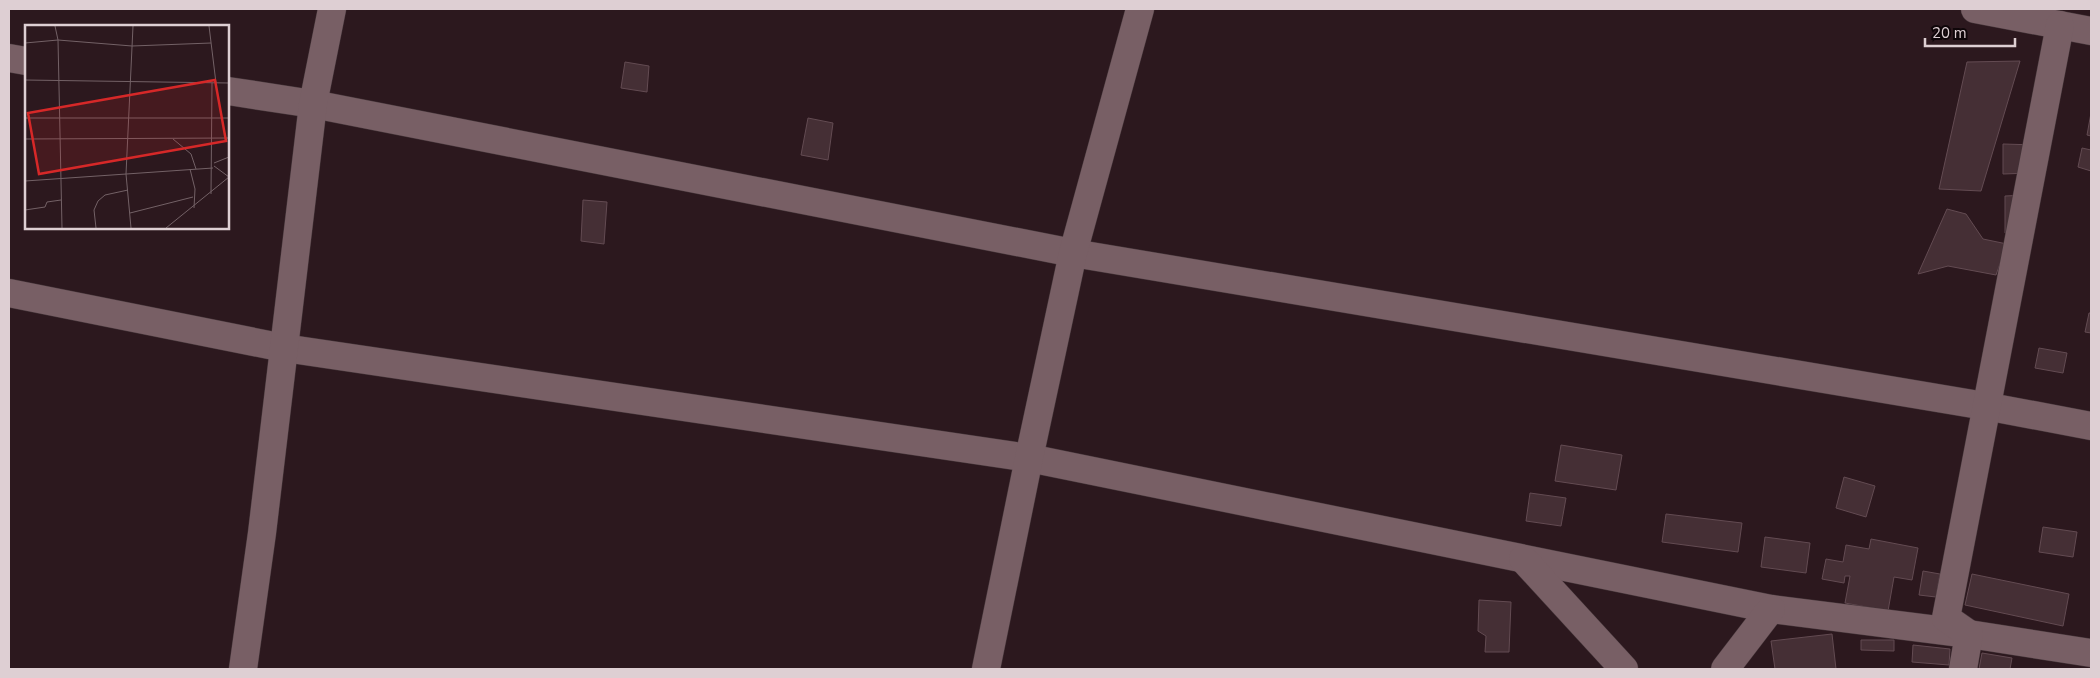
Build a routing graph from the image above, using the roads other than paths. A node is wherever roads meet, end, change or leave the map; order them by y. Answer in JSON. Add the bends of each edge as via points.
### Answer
{"nodes":[{"id":1,"x":332,"y":9,"type":"edge"},
{"id":2,"x":1140,"y":9,"type":"edge"},
{"id":3,"x":1975,"y":9,"type":"edge"},
{"id":4,"x":2060,"y":25,"type":"junction"},
{"id":5,"x":2091,"y":32,"type":"edge"},
{"id":6,"x":9,"y":58,"type":"edge"},
{"id":7,"x":25,"y":60,"type":"edge"},
{"id":8,"x":229,"y":91,"type":"edge"},
{"id":9,"x":313,"y":104,"type":"junction"},
{"id":10,"x":1073,"y":253,"type":"junction"},
{"id":11,"x":9,"y":292,"type":"edge"},
{"id":12,"x":284,"y":348,"type":"junction"},
{"id":13,"x":1986,"y":406,"type":"junction"},
{"id":14,"x":2091,"y":426,"type":"edge"},
{"id":15,"x":1029,"y":458,"type":"junction"},
{"id":16,"x":1523,"y":559,"type":"junction"},
{"id":17,"x":1771,"y":609,"type":"junction"},
{"id":18,"x":1969,"y":634,"type":"junction"},
{"id":19,"x":2091,"y":653,"type":"edge"},
{"id":20,"x":243,"y":669,"type":"edge"},
{"id":21,"x":986,"y":669,"type":"edge"},
{"id":22,"x":1624,"y":669,"type":"edge"},
{"id":23,"x":1725,"y":669,"type":"edge"},
{"id":24,"x":1963,"y":669,"type":"edge"}],
"edges":[{"from":1,"to":9,"type":"street"},
{"from":2,"to":10,"type":"street"},
{"from":3,"to":4,"type":"street"},
{"from":4,"to":5,"type":"street"},
{"from":4,"to":13,"type":"street"},
{"from":6,"to":7,"type":"street"},
{"from":8,"to":9,"type":"street"},
{"from":9,"to":10,"type":"street"},
{"from":9,"to":12,"type":"street"},
{"from":10,"to":13,"type":"street"},
{"from":10,"to":15,"type":"street"},
{"from":11,"to":12,"type":"street"},
{"from":12,"to":15,"type":"street"},
{"from":12,"to":20,"type":"street"},
{"from":13,"to":14,"type":"street"},
{"from":13,"to":18,"type":"street","via":[[1946,618]]},
{"from":15,"to":16,"type":"street"},
{"from":15,"to":21,"type":"street"},
{"from":16,"to":17,"type":"street"},
{"from":16,"to":22,"type":"street"},
{"from":17,"to":18,"type":"street"},
{"from":17,"to":23,"type":"street"},
{"from":18,"to":19,"type":"street"},
{"from":18,"to":24,"type":"street"}]}
